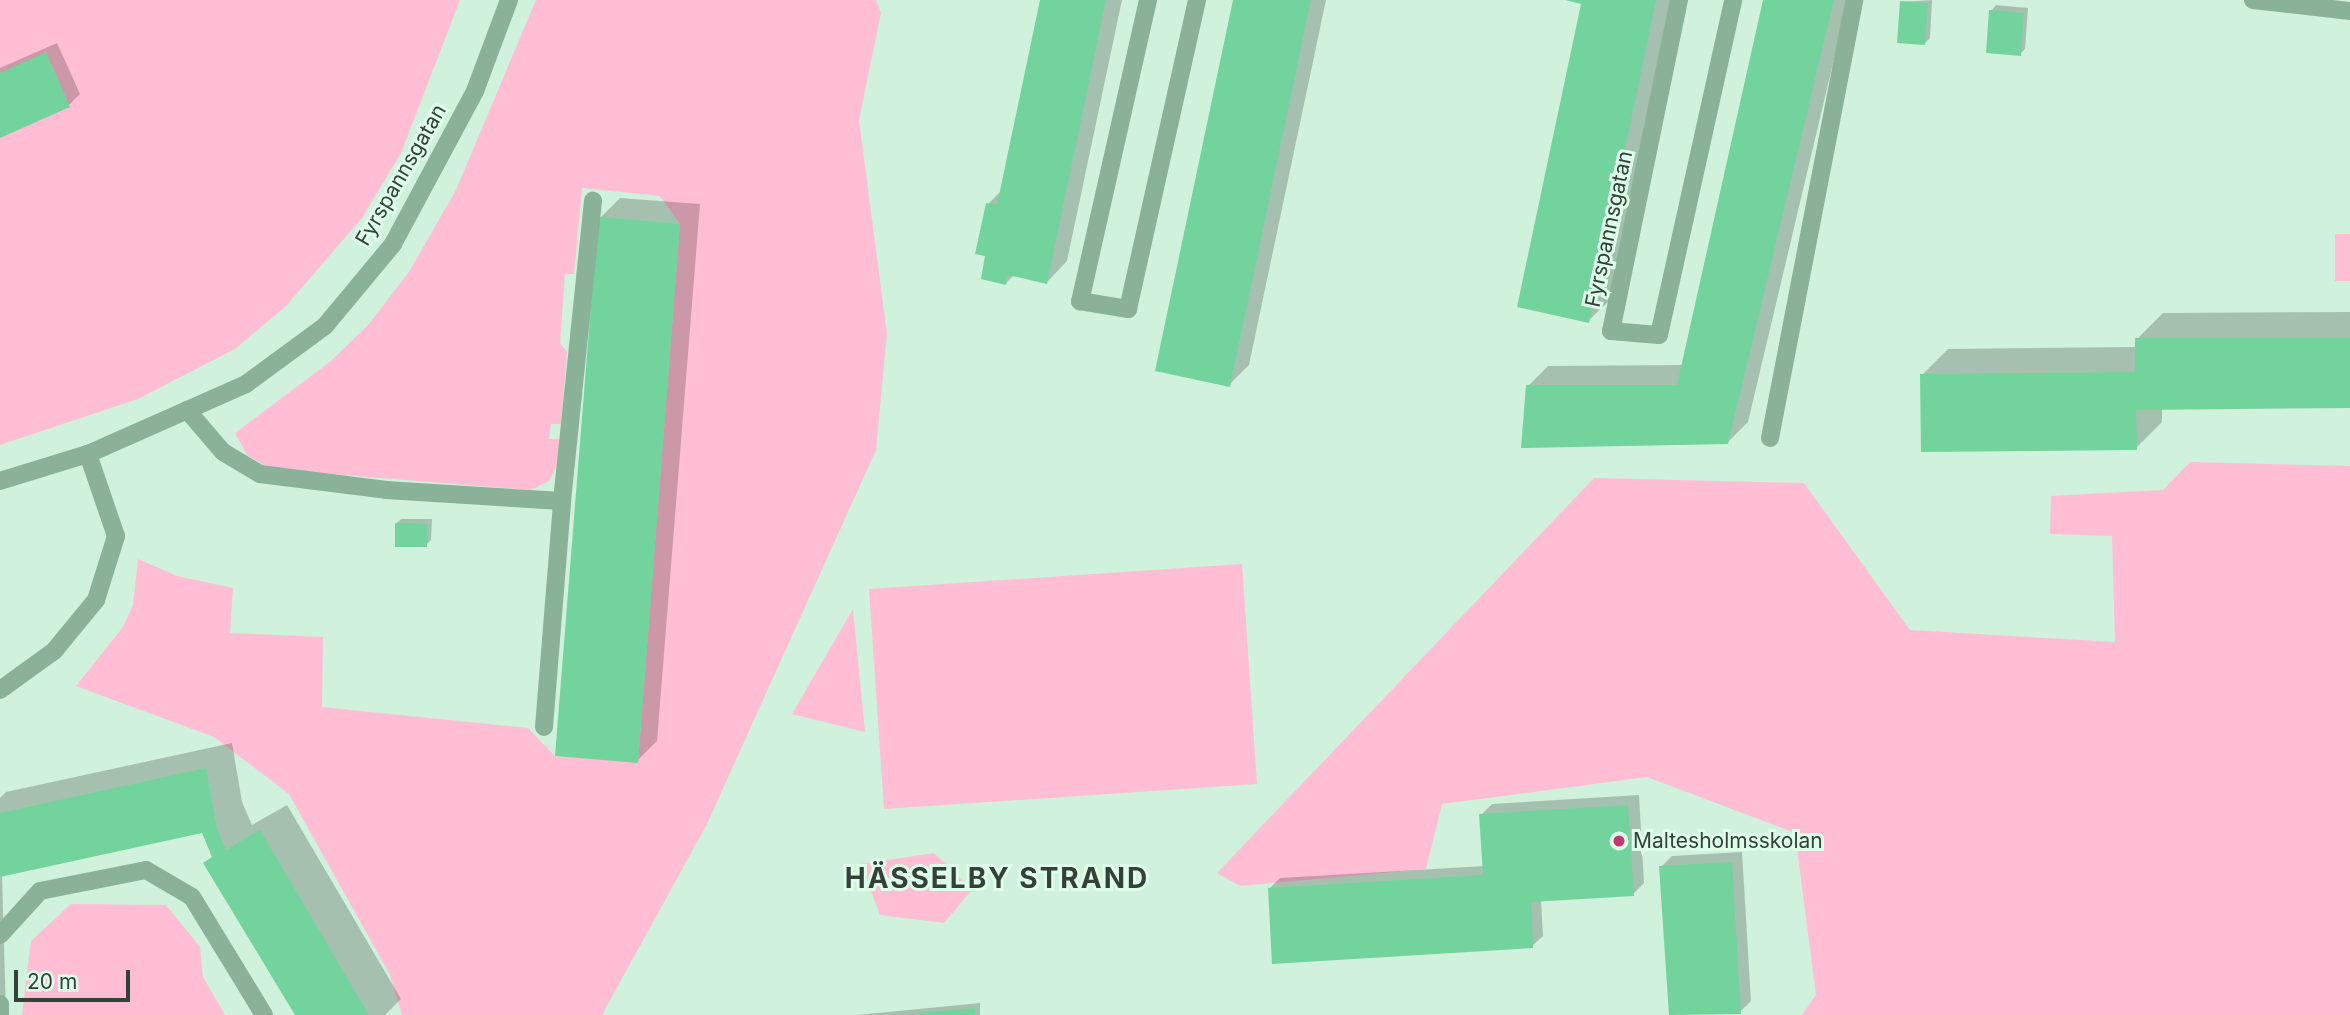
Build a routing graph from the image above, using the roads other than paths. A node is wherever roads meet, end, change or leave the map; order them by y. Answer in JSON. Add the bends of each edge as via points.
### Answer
{"nodes":[{"id":1,"x":509,"y":0,"type":"edge"},
{"id":2,"x":1148,"y":0,"type":"edge"},
{"id":3,"x":1197,"y":0,"type":"edge"},
{"id":4,"x":1679,"y":0,"type":"edge"},
{"id":5,"x":1733,"y":0,"type":"edge"},
{"id":6,"x":1854,"y":0,"type":"edge"},
{"id":7,"x":2253,"y":0,"type":"edge"},
{"id":8,"x":2350,"y":11,"type":"edge"},
{"id":9,"x":593,"y":201,"type":"dead end"},
{"id":10,"x":187,"y":410,"type":"junction"},
{"id":11,"x":1770,"y":438,"type":"dead end"},
{"id":12,"x":88,"y":454,"type":"junction"},
{"id":13,"x":0,"y":481,"type":"edge"},
{"id":14,"x":562,"y":501,"type":"junction"},
{"id":15,"x":0,"y":690,"type":"edge"},
{"id":16,"x":544,"y":727,"type":"dead end"},
{"id":17,"x":0,"y":935,"type":"edge"},
{"id":18,"x":0,"y":1004,"type":"edge"},
{"id":19,"x":0,"y":1015,"type":"edge"},
{"id":20,"x":264,"y":1015,"type":"edge"}],
"edges":[{"from":1,"to":10,"type":"street","name":"Fyrspannsgatan","via":[[475,91],[393,244],[325,326],[246,384]]},
{"from":2,"to":3,"type":"street","via":[[1080,301],[1128,309]]},
{"from":4,"to":5,"type":"street","name":"Fyrspannsgatan","via":[[1611,331],[1658,335]]},
{"from":6,"to":11,"type":"street"},
{"from":7,"to":8,"type":"street"},
{"from":9,"to":14,"type":"street"},
{"from":10,"to":12,"type":"street","name":"Fyrspannsgatan"},
{"from":10,"to":14,"type":"street","via":[[223,452],[260,474],[386,490]]},
{"from":12,"to":13,"type":"street","name":"Fyrspannsgatan"},
{"from":12,"to":15,"type":"street","via":[[116,536],[96,600],[54,651]]},
{"from":14,"to":16,"type":"street"},
{"from":17,"to":20,"type":"street","via":[[40,891],[146,870],[192,897]]},
{"from":18,"to":19,"type":"street"}]}
